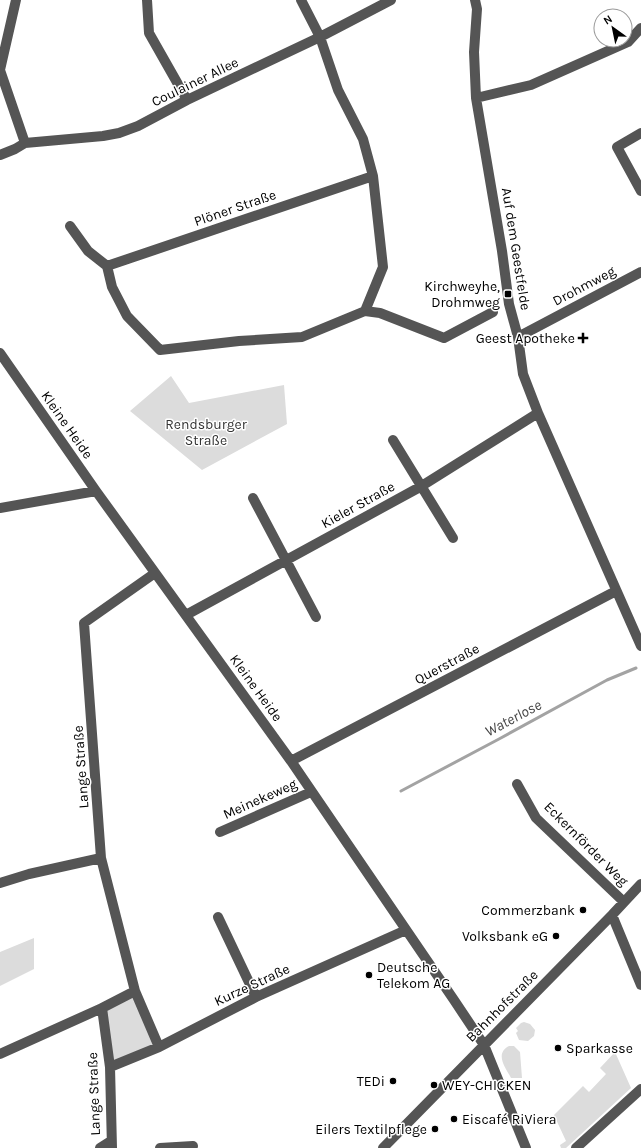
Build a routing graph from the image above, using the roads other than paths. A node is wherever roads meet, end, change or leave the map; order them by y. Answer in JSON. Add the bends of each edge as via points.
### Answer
{"nodes":[{"id":1,"x":16,"y":0,"type":"edge"},
{"id":2,"x":147,"y":0,"type":"edge"},
{"id":3,"x":301,"y":0,"type":"edge"},
{"id":4,"x":391,"y":0,"type":"edge"},
{"id":5,"x":475,"y":0,"type":"edge"},
{"id":6,"x":641,"y":28,"type":"edge"},
{"id":7,"x":320,"y":37,"type":"junction"},
{"id":8,"x":476,"y":98,"type":"junction"},
{"id":9,"x":187,"y":100,"type":"junction"},
{"id":10,"x":641,"y":133,"type":"edge"},
{"id":11,"x":25,"y":143,"type":"junction"},
{"id":12,"x":0,"y":155,"type":"edge"},
{"id":13,"x":373,"y":176,"type":"junction"},
{"id":14,"x":641,"y":192,"type":"edge"},
{"id":15,"x":70,"y":226,"type":"dead end"},
{"id":16,"x":107,"y":266,"type":"junction"},
{"id":17,"x":641,"y":272,"type":"edge"},
{"id":18,"x":365,"y":311,"type":"junction"},
{"id":19,"x":493,"y":312,"type":"dead end"},
{"id":20,"x":518,"y":337,"type":"junction"},
{"id":21,"x":2,"y":358,"type":"edge"},
{"id":22,"x":538,"y":413,"type":"junction"},
{"id":23,"x":393,"y":440,"type":"dead end"},
{"id":24,"x":420,"y":486,"type":"junction"},
{"id":25,"x":96,"y":491,"type":"junction"},
{"id":26,"x":253,"y":498,"type":"dead end"},
{"id":27,"x":0,"y":508,"type":"edge"},
{"id":28,"x":452,"y":538,"type":"dead end"},
{"id":29,"x":286,"y":560,"type":"junction"},
{"id":30,"x":155,"y":572,"type":"junction"},
{"id":31,"x":616,"y":591,"type":"junction"},
{"id":32,"x":186,"y":614,"type":"junction"},
{"id":33,"x":316,"y":616,"type":"dead end"},
{"id":34,"x":641,"y":646,"type":"edge"},
{"id":35,"x":291,"y":761,"type":"junction"},
{"id":36,"x":517,"y":784,"type":"dead end"},
{"id":37,"x":311,"y":792,"type":"junction"},
{"id":38,"x":220,"y":832,"type":"dead end"},
{"id":39,"x":101,"y":858,"type":"junction"},
{"id":40,"x":0,"y":883,"type":"edge"},
{"id":41,"x":641,"y":884,"type":"edge"},
{"id":42,"x":624,"y":902,"type":"junction"},
{"id":43,"x":612,"y":915,"type":"junction"},
{"id":44,"x":218,"y":916,"type":"dead end"},
{"id":45,"x":406,"y":930,"type":"junction"},
{"id":46,"x":641,"y":985,"type":"edge"},
{"id":47,"x":135,"y":991,"type":"junction"},
{"id":48,"x":256,"y":998,"type":"junction"},
{"id":49,"x":102,"y":1008,"type":"junction"},
{"id":50,"x":484,"y":1045,"type":"junction"},
{"id":51,"x":159,"y":1047,"type":"junction"},
{"id":52,"x":0,"y":1054,"type":"edge"},
{"id":53,"x":110,"y":1068,"type":"junction"},
{"id":54,"x":641,"y":1090,"type":"edge"},
{"id":55,"x":108,"y":1145,"type":"edge"},
{"id":56,"x":193,"y":1146,"type":"dead end"},
{"id":57,"x":160,"y":1148,"type":"edge"},
{"id":58,"x":383,"y":1148,"type":"edge"},
{"id":59,"x":526,"y":1148,"type":"edge"},
{"id":60,"x":576,"y":1148,"type":"edge"}],
"edges":[{"from":1,"to":11,"type":"street","via":[[0,70]]},
{"from":2,"to":9,"type":"street","via":[[149,33]]},
{"from":3,"to":7,"type":"street"},
{"from":4,"to":7,"type":"street","name":"Coulainer Allee"},
{"from":5,"to":8,"type":"street","name":"Auf dem Geestfelde"},
{"from":6,"to":8,"type":"street","via":[[628,42],[531,85]]},
{"from":7,"to":9,"type":"street","name":"Coulainer Allee"},
{"from":7,"to":13,"type":"street","via":[[338,90],[363,138]]},
{"from":8,"to":20,"type":"street","name":"Auf dem Geestfelde","via":[[509,304]]},
{"from":9,"to":11,"type":"street","name":"Coulainer Allee","via":[[119,133]]},
{"from":10,"to":14,"type":"street","via":[[617,147]]},
{"from":11,"to":12,"type":"street","name":"Coulainer Allee"},
{"from":13,"to":16,"type":"street","name":"Plöner Straße"},
{"from":13,"to":18,"type":"street","via":[[383,267]]},
{"from":15,"to":16,"type":"street","via":[[88,251]]},
{"from":16,"to":18,"type":"street","via":[[112,287],[127,316],[160,350],[302,337]]},
{"from":17,"to":20,"type":"street","name":"Drohmweg"},
{"from":18,"to":19,"type":"street","via":[[380,313],[444,338]]},
{"from":20,"to":22,"type":"street","name":"Auf dem Geestfelde","via":[[523,374]]},
{"from":21,"to":25,"type":"street","name":"Kleine Heide"},
{"from":22,"to":24,"type":"street","name":"Kieler Straße"},
{"from":22,"to":31,"type":"street","name":"Auf dem Geestfelde"},
{"from":23,"to":24,"type":"street"},
{"from":24,"to":28,"type":"street"},
{"from":24,"to":29,"type":"street","name":"Kieler Straße"},
{"from":25,"to":27,"type":"street"},
{"from":25,"to":30,"type":"street","name":"Kleine Heide"},
{"from":26,"to":29,"type":"street"},
{"from":29,"to":32,"type":"street","name":"Kieler Straße"},
{"from":29,"to":33,"type":"street"},
{"from":30,"to":32,"type":"street","name":"Kleine Heide"},
{"from":30,"to":39,"type":"street","name":"Lange Straße","via":[[84,623]]},
{"from":31,"to":34,"type":"street","name":"Auf dem Geestfelde"},
{"from":31,"to":35,"type":"street","name":"Querstraße"},
{"from":32,"to":35,"type":"street","name":"Kleine Heide"},
{"from":35,"to":37,"type":"street","name":"Kleine Heide"},
{"from":36,"to":42,"type":"street","name":"Eckernförder Weg","via":[[536,818]]},
{"from":37,"to":38,"type":"street","name":"Meinekeweg"},
{"from":37,"to":45,"type":"street","name":"Kleine Heide"},
{"from":39,"to":40,"type":"street"},
{"from":39,"to":47,"type":"street","name":"Lange Straße"},
{"from":41,"to":42,"type":"street","name":"Bahnhofstraße"},
{"from":42,"to":43,"type":"street","name":"Bahnhofstraße"},
{"from":43,"to":46,"type":"street"},
{"from":43,"to":50,"type":"street","name":"Bahnhofstraße"},
{"from":44,"to":48,"type":"street"},
{"from":45,"to":48,"type":"street","name":"Kurze Straße"},
{"from":45,"to":50,"type":"street","name":"Kleine Heide"},
{"from":47,"to":49,"type":"street"},
{"from":47,"to":51,"type":"street","name":"Lange Straße"},
{"from":48,"to":51,"type":"street","name":"Kurze Straße"},
{"from":49,"to":52,"type":"street"},
{"from":49,"to":53,"type":"street","name":"Lange Straße"},
{"from":50,"to":58,"type":"street","name":"Bahnhofstraße"},
{"from":50,"to":59,"type":"street","name":"Kleine Heide"},
{"from":51,"to":53,"type":"street","name":"Kurze Straße"},
{"from":53,"to":55,"type":"street","name":"Lange Straße"},
{"from":54,"to":60,"type":"street"},
{"from":56,"to":57,"type":"street"}]}
